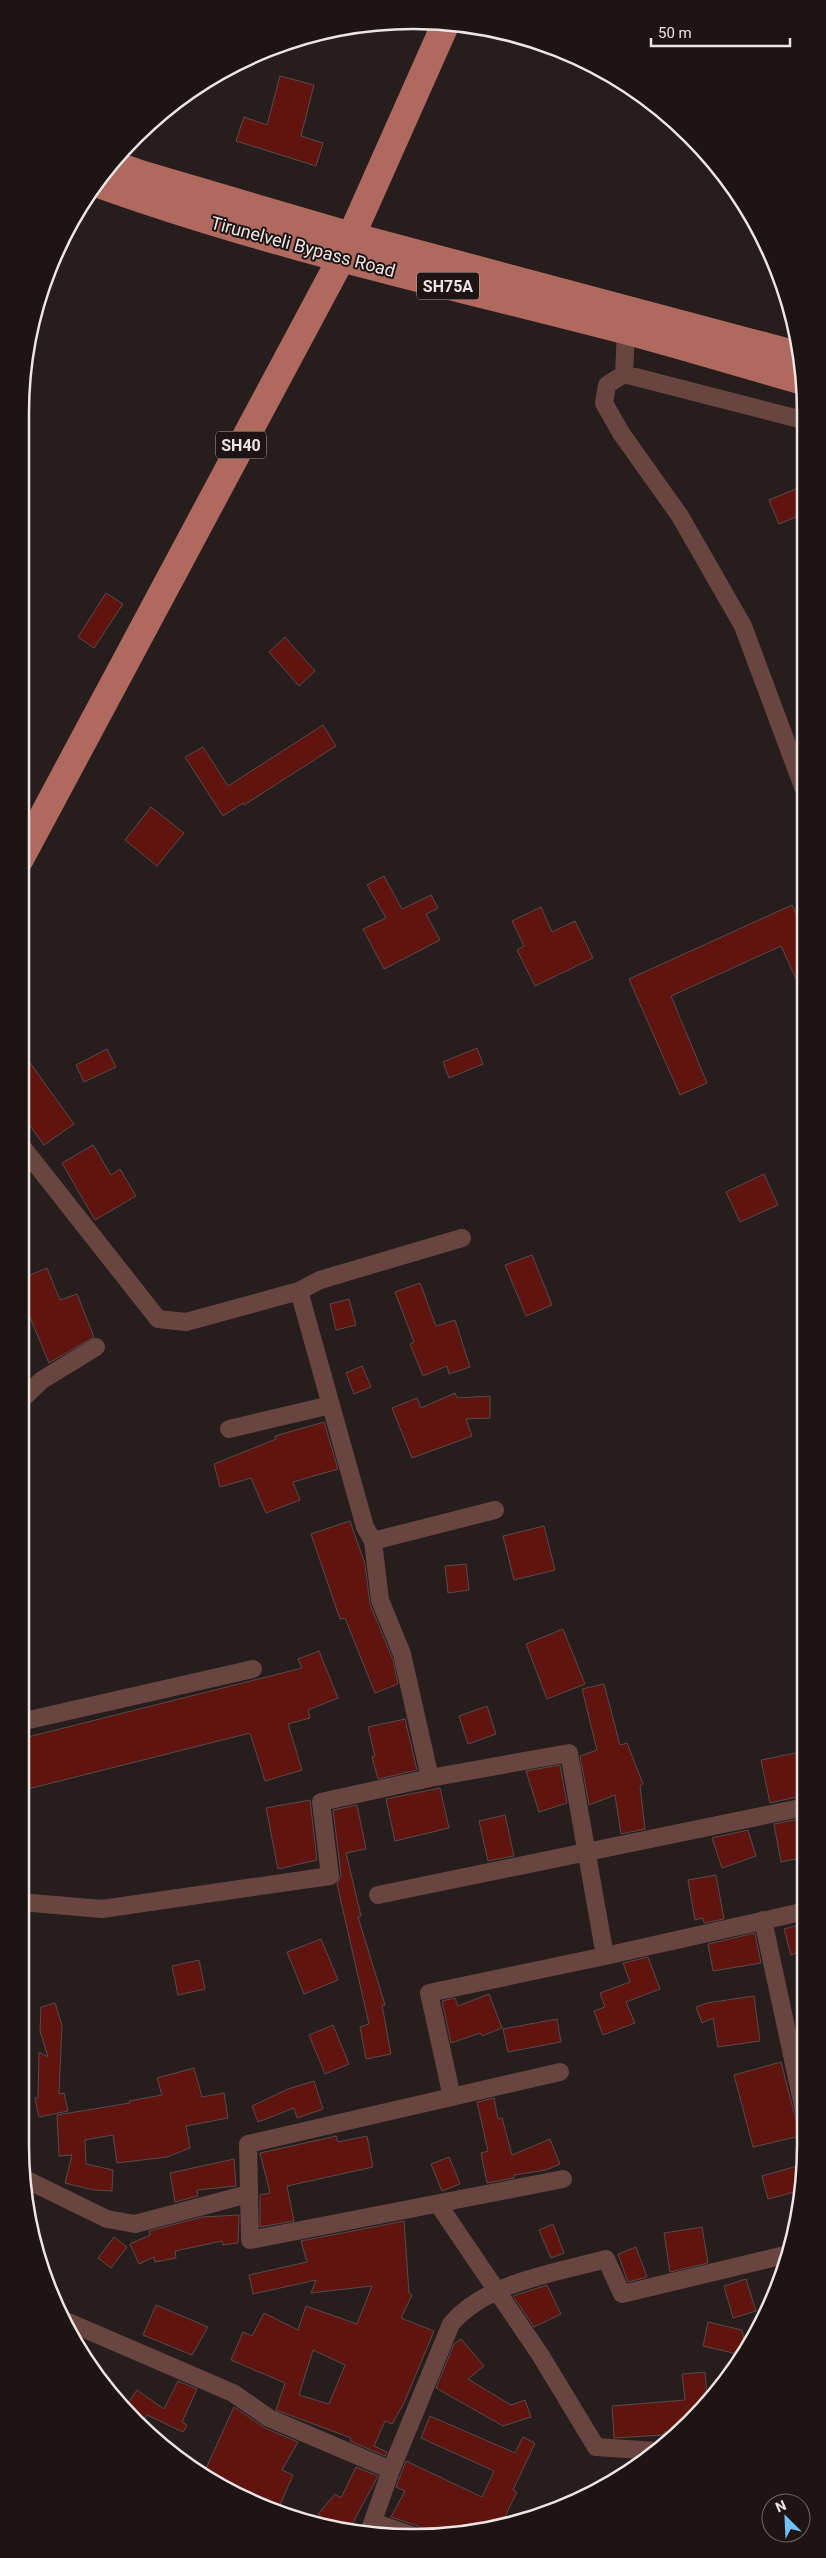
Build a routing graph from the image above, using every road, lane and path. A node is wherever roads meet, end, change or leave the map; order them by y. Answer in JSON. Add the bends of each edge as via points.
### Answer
{"nodes":[{"id":1,"x":443,"y":30,"type":"edge"},
{"id":2,"x":119,"y":166,"type":"edge"},
{"id":3,"x":104,"y":185,"type":"edge"},
{"id":4,"x":346,"y":247,"type":"junction"},
{"id":5,"x":626,"y":331,"type":"junction"},
{"id":6,"x":793,"y":354,"type":"edge"},
{"id":7,"x":624,"y":374,"type":"junction"},
{"id":8,"x":795,"y":379,"type":"edge"},
{"id":9,"x":797,"y":418,"type":"edge"},
{"id":10,"x":797,"y":771,"type":"edge"},
{"id":11,"x":29,"y":842,"type":"edge"},
{"id":12,"x":29,"y":1155,"type":"edge"},
{"id":13,"x":462,"y":1238,"type":"dead end"},
{"id":14,"x":300,"y":1291,"type":"junction"},
{"id":15,"x":96,"y":1346,"type":"dead end"},
{"id":16,"x":29,"y":1392,"type":"edge"},
{"id":17,"x":331,"y":1405,"type":"junction"},
{"id":18,"x":228,"y":1429,"type":"dead end"},
{"id":19,"x":495,"y":1510,"type":"dead end"},
{"id":20,"x":373,"y":1541,"type":"junction"},
{"id":21,"x":253,"y":1669,"type":"dead end"},
{"id":22,"x":29,"y":1720,"type":"edge"},
{"id":23,"x":430,"y":1778,"type":"junction"},
{"id":24,"x":797,"y":1810,"type":"edge"},
{"id":25,"x":585,"y":1854,"type":"junction"},
{"id":26,"x":378,"y":1895,"type":"dead end"},
{"id":27,"x":29,"y":1903,"type":"edge"},
{"id":28,"x":797,"y":1913,"type":"edge"},
{"id":29,"x":763,"y":1920,"type":"junction"},
{"id":30,"x":605,"y":1956,"type":"junction"},
{"id":31,"x":560,"y":2072,"type":"dead end"},
{"id":32,"x":797,"y":2078,"type":"edge"},
{"id":33,"x":452,"y":2097,"type":"junction"},
{"id":34,"x":563,"y":2179,"type":"dead end"},
{"id":35,"x":31,"y":2182,"type":"edge"},
{"id":36,"x":248,"y":2194,"type":"junction"},
{"id":37,"x":438,"y":2204,"type":"junction"},
{"id":38,"x":781,"y":2256,"type":"edge"},
{"id":39,"x":494,"y":2290,"type":"junction"},
{"id":40,"x":73,"y":2324,"type":"edge"},
{"id":41,"x":645,"y":2451,"type":"edge"},
{"id":42,"x":391,"y":2470,"type":"junction"},
{"id":43,"x":371,"y":2527,"type":"edge"}],
"edges":[{"from":1,"to":4,"type":"main road","number":"SH40"},
{"from":2,"to":4,"type":"main road"},
{"from":3,"to":4,"type":"main road","name":"Tirunelveli Bypass Road","number":"SH75A","via":[[180,213]]},
{"from":4,"to":5,"type":"main road","name":"Tirunelveli Bypass Road","number":"SH75A"},
{"from":4,"to":6,"type":"main road"},
{"from":4,"to":11,"type":"main road","number":"SH40"},
{"from":5,"to":7,"type":"street"},
{"from":5,"to":8,"type":"main road","name":"Tirunelveli Bypass Road","number":"SH75A"},
{"from":7,"to":9,"type":"street"},
{"from":7,"to":10,"type":"street","via":[[607,385],[604,403],[621,433],[680,516],[743,626]]},
{"from":12,"to":14,"type":"street","via":[[158,1319],[186,1322]]},
{"from":13,"to":14,"type":"street","via":[[320,1280]]},
{"from":14,"to":17,"type":"street"},
{"from":15,"to":16,"type":"street","via":[[42,1380]]},
{"from":17,"to":18,"type":"street"},
{"from":17,"to":20,"type":"street","via":[[365,1527]]},
{"from":19,"to":20,"type":"street"},
{"from":20,"to":23,"type":"street","via":[[380,1600],[402,1654]]},
{"from":21,"to":22,"type":"street"},
{"from":23,"to":25,"type":"street","via":[[569,1753]]},
{"from":23,"to":27,"type":"street","via":[[320,1802],[330,1876],[102,1909]]},
{"from":24,"to":25,"type":"street"},
{"from":25,"to":26,"type":"street"},
{"from":25,"to":30,"type":"street"},
{"from":28,"to":29,"type":"street"},
{"from":29,"to":30,"type":"street"},
{"from":29,"to":32,"type":"street"},
{"from":30,"to":33,"type":"street","via":[[429,1993]]},
{"from":31,"to":33,"type":"street"},
{"from":33,"to":36,"type":"street","via":[[248,2144]]},
{"from":34,"to":37,"type":"street"},
{"from":35,"to":36,"type":"street","via":[[107,2219],[135,2224]]},
{"from":36,"to":37,"type":"street","via":[[250,2240]]},
{"from":37,"to":39,"type":"street"},
{"from":38,"to":39,"type":"street","via":[[622,2294],[606,2259]]},
{"from":39,"to":41,"type":"street","via":[[541,2356],[596,2447]]},
{"from":39,"to":42,"type":"street","via":[[462,2310],[451,2324]]},
{"from":40,"to":42,"type":"street","via":[[234,2393],[269,2418]]},
{"from":42,"to":43,"type":"street"}]}
